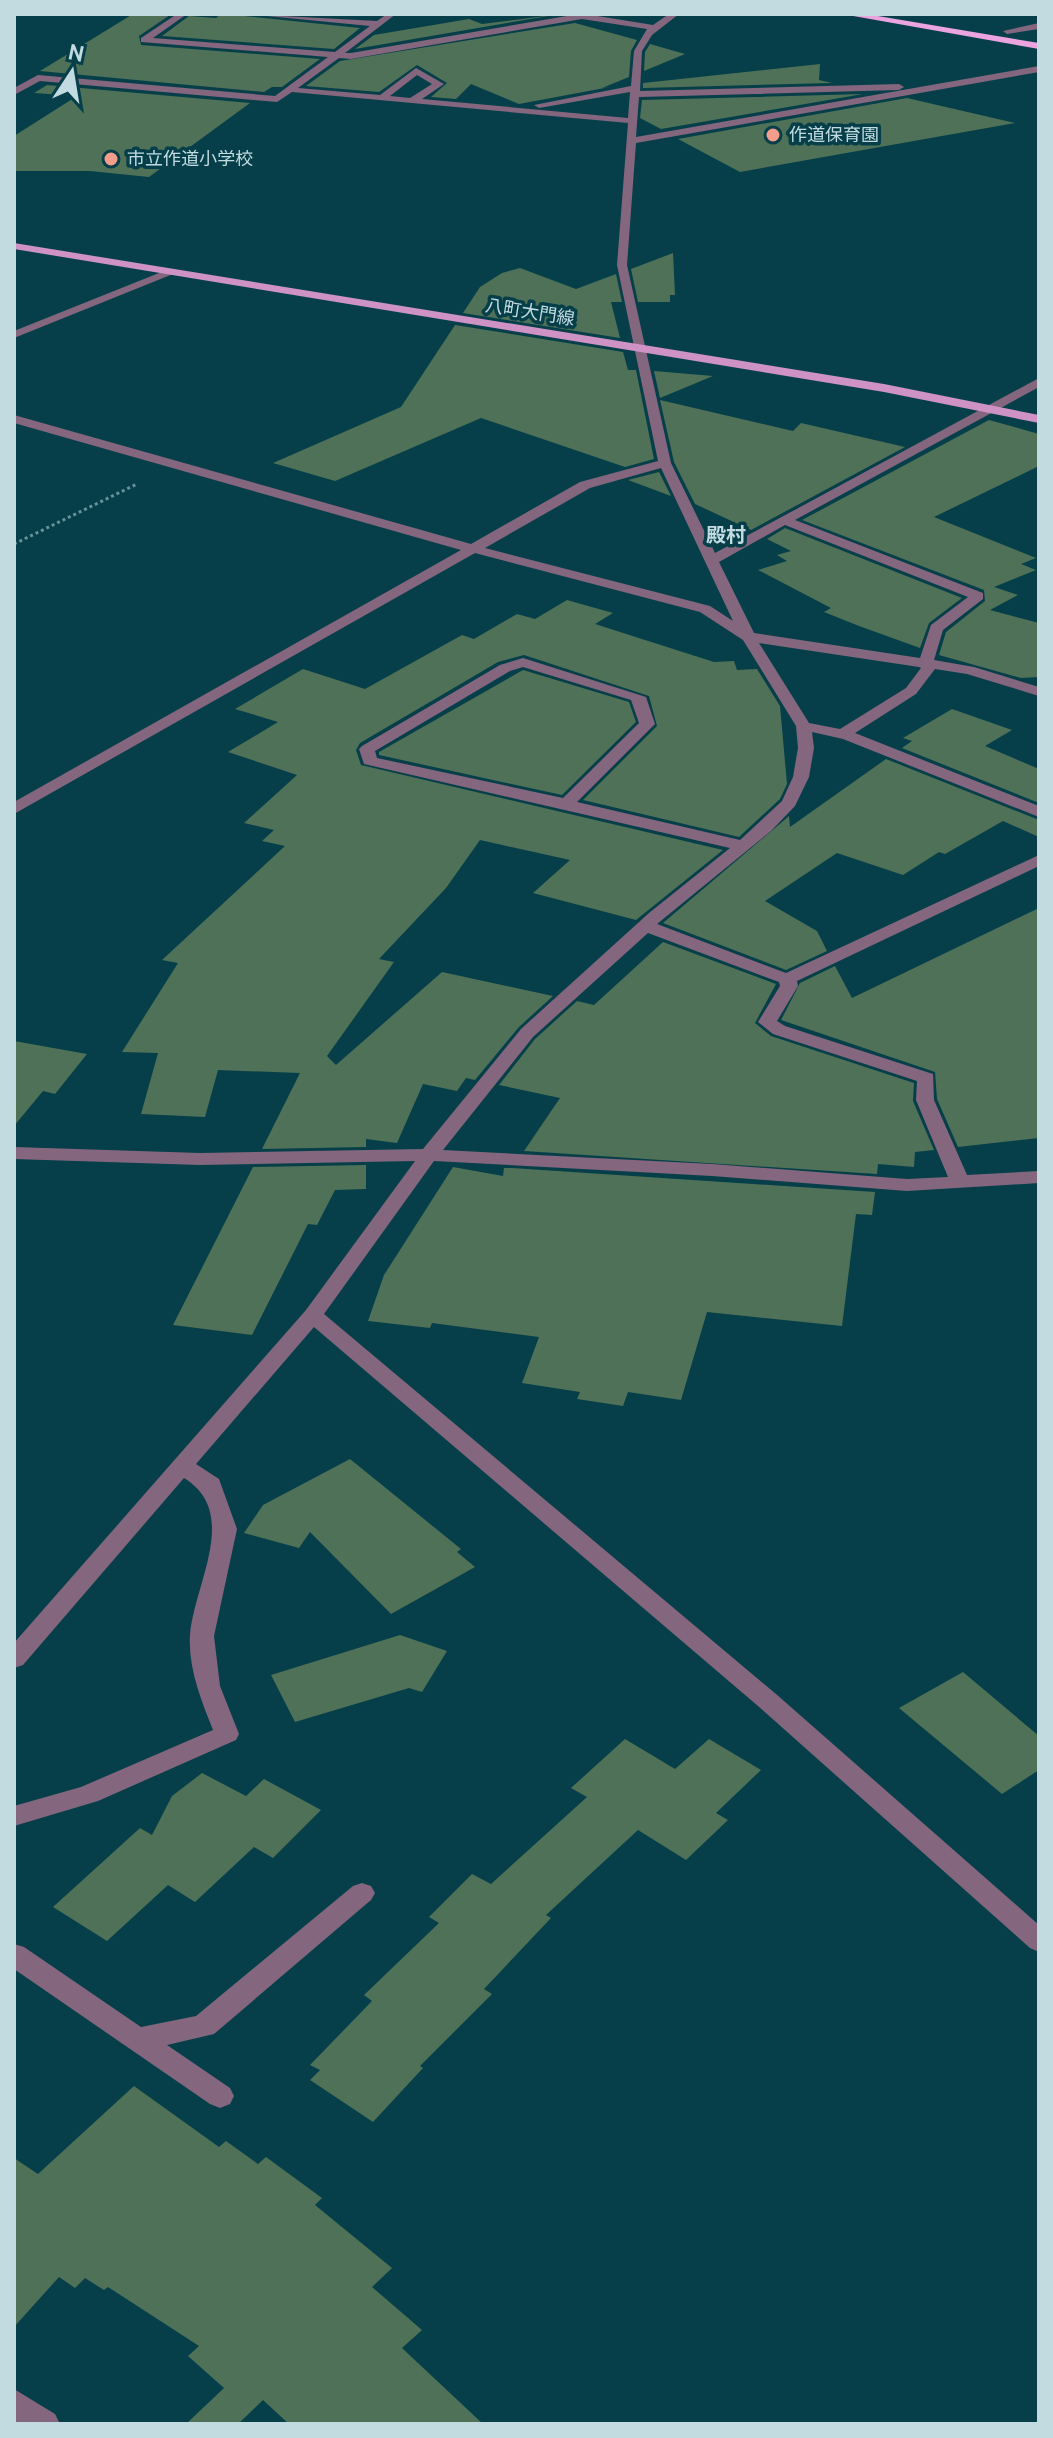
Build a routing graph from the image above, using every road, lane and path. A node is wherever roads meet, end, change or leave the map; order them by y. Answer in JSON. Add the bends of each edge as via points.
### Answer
{"nodes":[{"id":1,"x":183,"y":14,"type":"edge"},
{"id":2,"x":250,"y":14,"type":"edge"},
{"id":3,"x":392,"y":14,"type":"edge"},
{"id":4,"x":569,"y":14,"type":"edge"},
{"id":5,"x":675,"y":14,"type":"edge"},
{"id":6,"x":847,"y":14,"type":"edge"},
{"id":7,"x":894,"y":14,"type":"edge"},
{"id":8,"x":582,"y":16,"type":"junction"},
{"id":9,"x":379,"y":24,"type":"junction"},
{"id":10,"x":1039,"y":26,"type":"edge"},
{"id":11,"x":655,"y":28,"type":"junction"},
{"id":12,"x":1007,"y":31,"type":"junction"},
{"id":13,"x":1039,"y":36,"type":"edge"},
{"id":14,"x":1039,"y":46,"type":"edge"},
{"id":15,"x":337,"y":56,"type":"junction"},
{"id":16,"x":1039,"y":69,"type":"edge"},
{"id":17,"x":293,"y":90,"type":"junction"},
{"id":18,"x":931,"y":90,"type":"junction"},
{"id":19,"x":635,"y":91,"type":"junction"},
{"id":20,"x":14,"y":92,"type":"edge"},
{"id":21,"x":382,"y":98,"type":"junction"},
{"id":22,"x":412,"y":101,"type":"junction"},
{"id":23,"x":511,"y":110,"type":"junction"},
{"id":24,"x":632,"y":121,"type":"junction"},
{"id":25,"x":630,"y":141,"type":"junction"},
{"id":26,"x":14,"y":246,"type":"edge"},
{"id":27,"x":169,"y":272,"type":"junction"},
{"id":28,"x":14,"y":335,"type":"edge"},
{"id":29,"x":640,"y":348,"type":"junction"},
{"id":30,"x":1039,"y":382,"type":"edge"},
{"id":31,"x":996,"y":409,"type":"junction"},
{"id":32,"x":14,"y":419,"type":"edge"},
{"id":33,"x":1039,"y":419,"type":"edge"},
{"id":34,"x":665,"y":463,"type":"junction"},
{"id":35,"x":178,"y":465,"type":"junction"},
{"id":36,"x":786,"y":521,"type":"junction"},
{"id":37,"x":14,"y":544,"type":"edge"},
{"id":38,"x":474,"y":549,"type":"junction"},
{"id":39,"x":710,"y":561,"type":"junction"},
{"id":40,"x":748,"y":637,"type":"junction"},
{"id":41,"x":928,"y":665,"type":"junction"},
{"id":42,"x":1039,"y":692,"type":"edge"},
{"id":43,"x":804,"y":726,"type":"junction"},
{"id":44,"x":842,"y":734,"type":"junction"},
{"id":45,"x":566,"y":804,"type":"junction"},
{"id":46,"x":14,"y":809,"type":"edge"},
{"id":47,"x":1039,"y":812,"type":"edge"},
{"id":48,"x":743,"y":846,"type":"junction"},
{"id":49,"x":1039,"y":860,"type":"edge"},
{"id":50,"x":645,"y":926,"type":"junction"},
{"id":51,"x":787,"y":979,"type":"junction"},
{"id":52,"x":14,"y":1153,"type":"edge"},
{"id":53,"x":429,"y":1155,"type":"junction"},
{"id":54,"x":1039,"y":1177,"type":"edge"},
{"id":55,"x":960,"y":1182,"type":"junction"},
{"id":56,"x":313,"y":1315,"type":"junction"},
{"id":57,"x":182,"y":1466,"type":"junction"},
{"id":58,"x":18,"y":1648,"type":"edge"},
{"id":59,"x":14,"y":1816,"type":"edge"},
{"id":60,"x":362,"y":1893,"type":"dead end"},
{"id":61,"x":1039,"y":1941,"type":"edge"},
{"id":62,"x":14,"y":1955,"type":"edge"},
{"id":63,"x":137,"y":2039,"type":"junction"},
{"id":64,"x":220,"y":2096,"type":"dead end"},
{"id":65,"x":14,"y":2403,"type":"edge"},
{"id":66,"x":44,"y":2424,"type":"edge"}],
"edges":[{"from":1,"to":15,"type":"street","via":[[144,40]]},
{"from":2,"to":9,"type":"street"},
{"from":3,"to":9,"type":"street"},
{"from":4,"to":8,"type":"street"},
{"from":5,"to":11,"type":"street"},
{"from":6,"to":14,"type":"highway"},
{"from":7,"to":12,"type":"highway"},
{"from":8,"to":11,"type":"street"},
{"from":8,"to":15,"type":"street"},
{"from":9,"to":15,"type":"street"},
{"from":10,"to":12,"type":"street"},
{"from":11,"to":19,"type":"street","via":[[638,51]]},
{"from":12,"to":13,"type":"highway"},
{"from":15,"to":17,"type":"street"},
{"from":16,"to":18,"type":"street"},
{"from":17,"to":20,"type":"street","via":[[277,99],[38,78]]},
{"from":17,"to":21,"type":"street"},
{"from":18,"to":19,"type":"street"},
{"from":18,"to":25,"type":"street"},
{"from":19,"to":23,"type":"street"},
{"from":19,"to":24,"type":"street"},
{"from":21,"to":22,"type":"street"},
{"from":21,"to":22,"type":"street","via":[[416,71],[439,84]]},
{"from":22,"to":23,"type":"street"},
{"from":23,"to":24,"type":"street"},
{"from":24,"to":25,"type":"street"},
{"from":25,"to":29,"type":"street","via":[[622,265]]},
{"from":26,"to":27,"type":"main road","name":"八町大門線"},
{"from":27,"to":28,"type":"street"},
{"from":27,"to":29,"type":"main road","name":"八町大門線"},
{"from":29,"to":31,"type":"main road","name":"八町大門線"},
{"from":29,"to":34,"type":"street"},
{"from":30,"to":31,"type":"street"},
{"from":31,"to":33,"type":"main road","name":"八町大門線"},
{"from":31,"to":36,"type":"street"},
{"from":32,"to":35,"type":"street"},
{"from":34,"to":38,"type":"street","via":[[585,485]]},
{"from":34,"to":39,"type":"street"},
{"from":35,"to":37,"type":"path"},
{"from":35,"to":38,"type":"street"},
{"from":36,"to":39,"type":"street"},
{"from":36,"to":41,"type":"street","via":[[978,596],[936,628]]},
{"from":38,"to":40,"type":"street","via":[[705,609]]},
{"from":38,"to":46,"type":"street"},
{"from":39,"to":40,"type":"street"},
{"from":40,"to":41,"type":"street"},
{"from":40,"to":43,"type":"street"},
{"from":41,"to":42,"type":"street","via":[[969,670]]},
{"from":41,"to":44,"type":"street","via":[[911,691]]},
{"from":43,"to":44,"type":"street"},
{"from":43,"to":48,"type":"street","via":[[801,777],[789,803]]},
{"from":44,"to":47,"type":"street"},
{"from":45,"to":45,"type":"street","via":[[370,761],[367,749],[523,662],[638,697],[647,724]]},
{"from":45,"to":48,"type":"street"},
{"from":48,"to":50,"type":"street"},
{"from":49,"to":51,"type":"street"},
{"from":50,"to":51,"type":"street"},
{"from":50,"to":53,"type":"street","via":[[527,1033]]},
{"from":51,"to":55,"type":"street","via":[[789,986],[767,1022],[926,1078],[925,1100]]},
{"from":52,"to":53,"type":"street","via":[[200,1159]]},
{"from":53,"to":55,"type":"street","via":[[907,1185]]},
{"from":53,"to":56,"type":"street"},
{"from":54,"to":55,"type":"street"},
{"from":56,"to":57,"type":"street"},
{"from":56,"to":61,"type":"street","via":[[755,1690]]},
{"from":57,"to":58,"type":"street"},
{"from":57,"to":59,"type":"street","via":[[211,1484],[226,1529],[202,1636],[208,1686],[227,1734],[89,1794]]},
{"from":60,"to":63,"type":"street","via":[[204,2026]]},
{"from":62,"to":63,"type":"street"},
{"from":63,"to":64,"type":"street"},
{"from":65,"to":66,"type":"street"}]}
